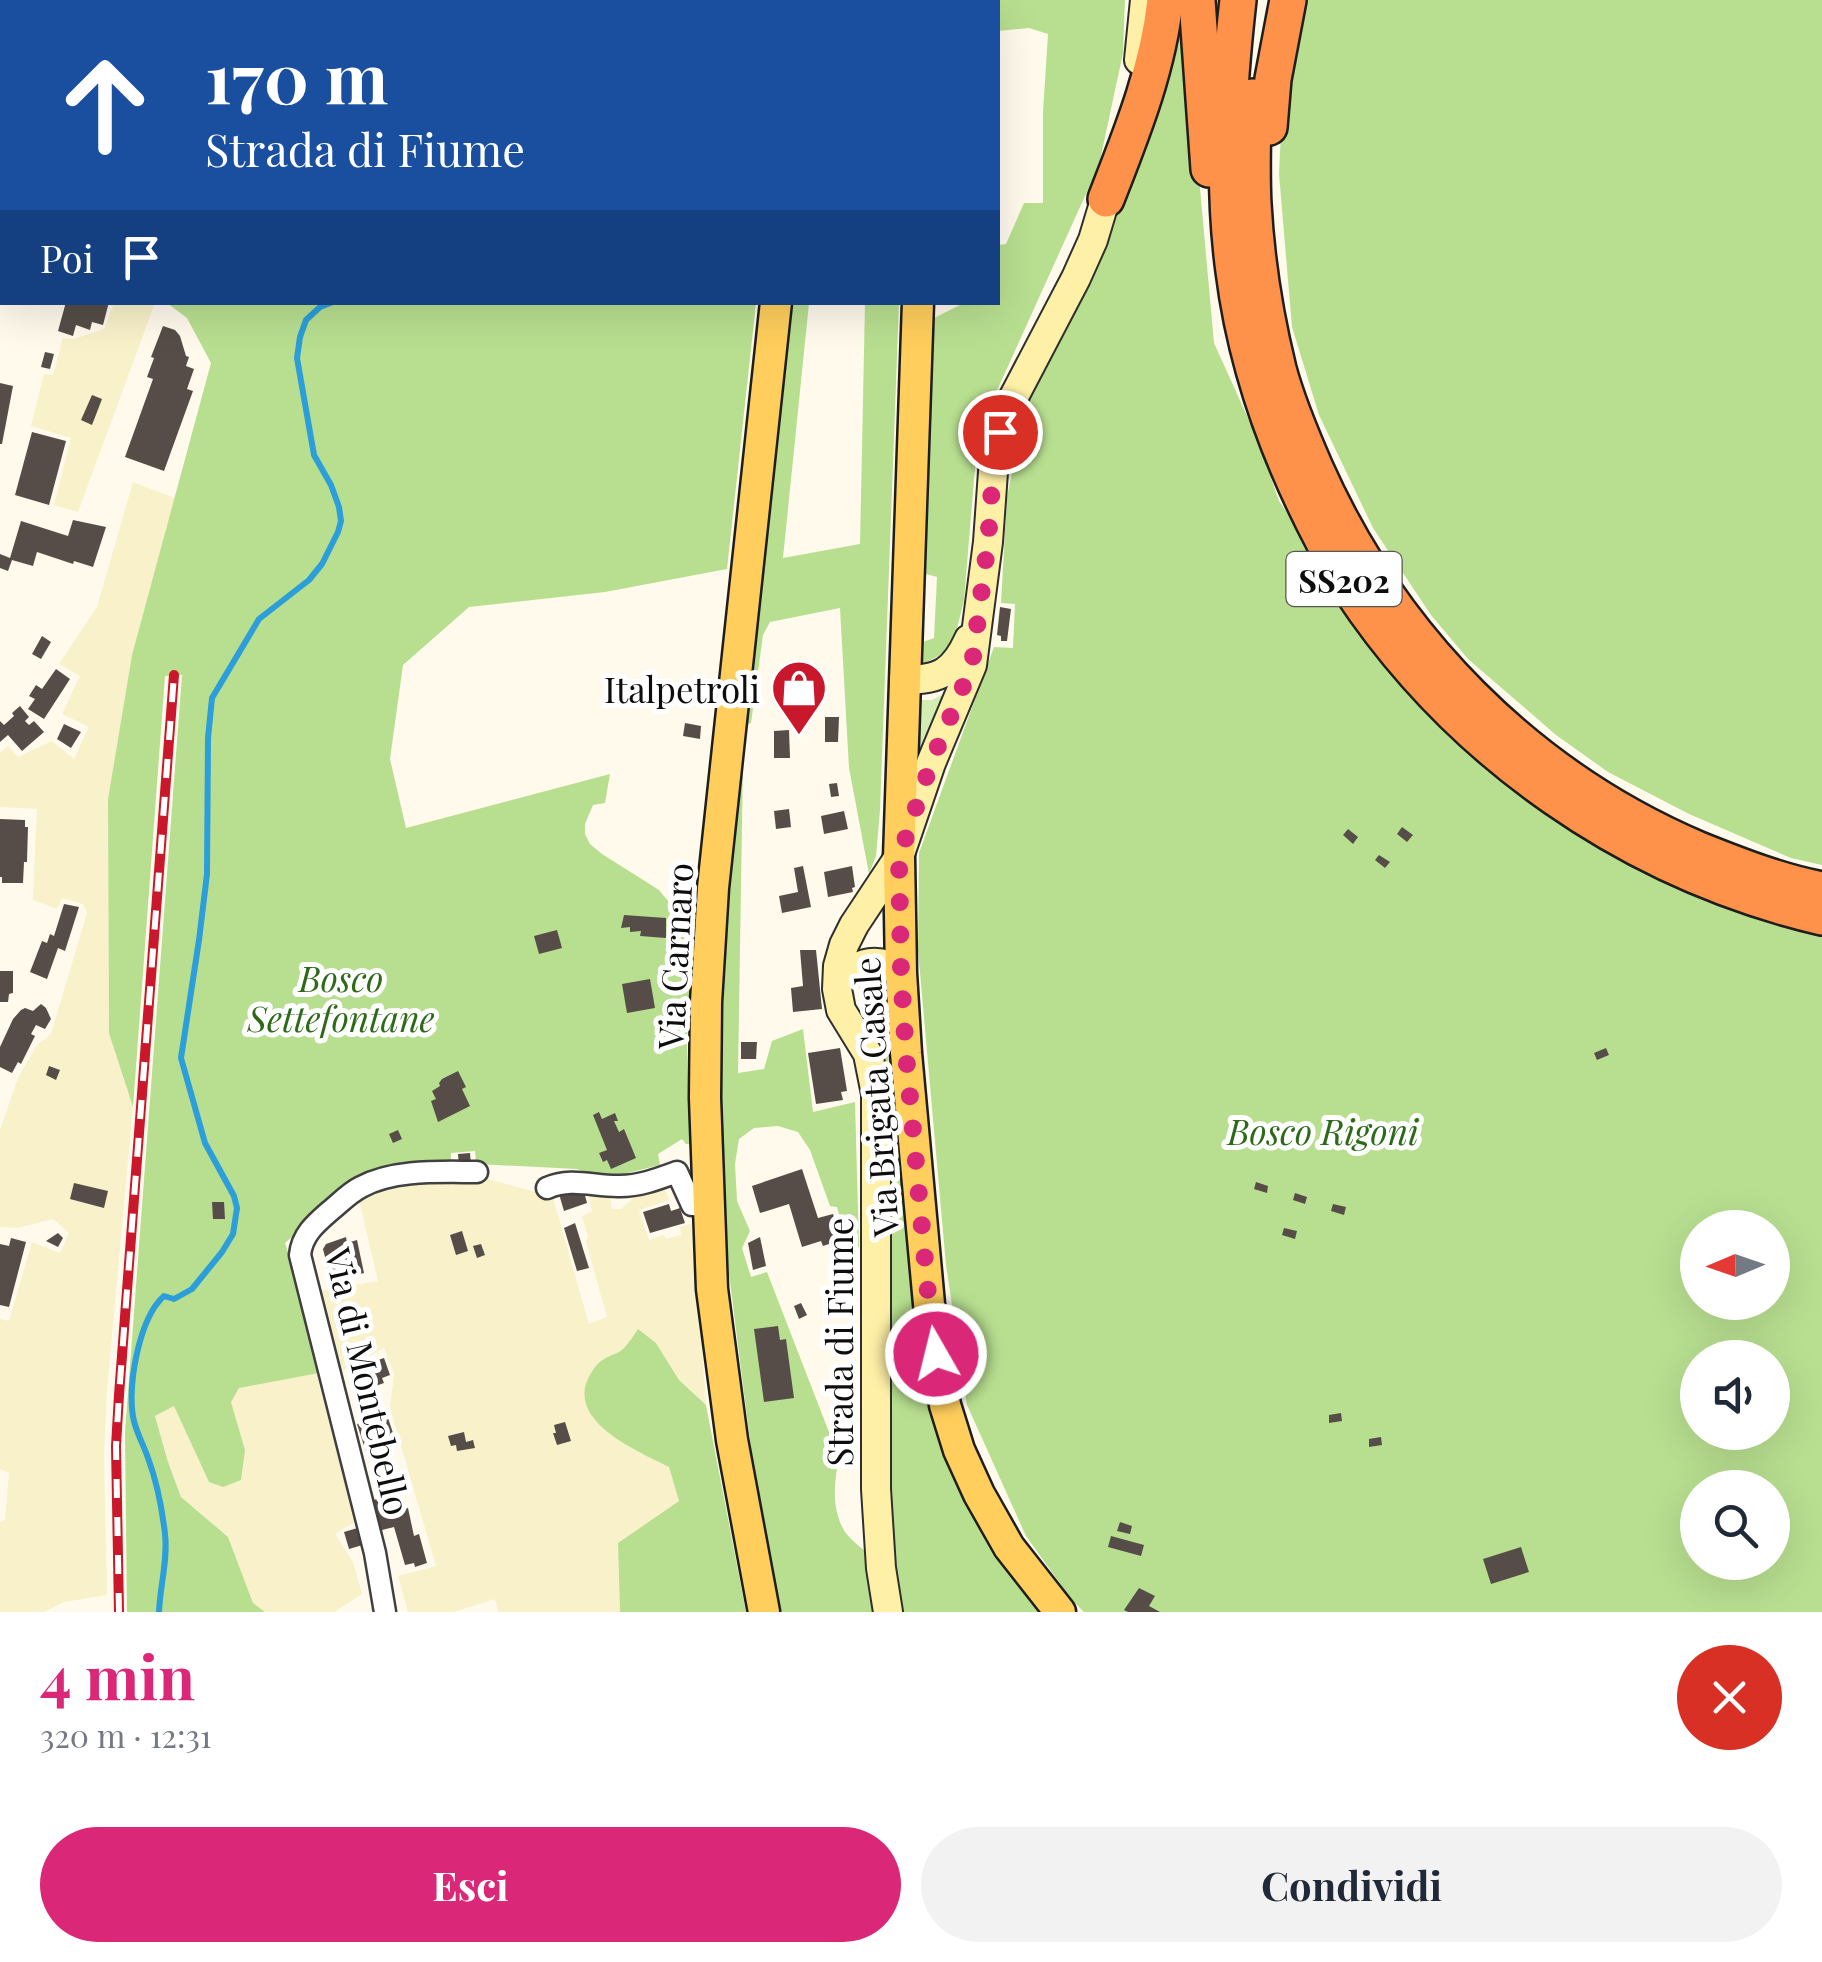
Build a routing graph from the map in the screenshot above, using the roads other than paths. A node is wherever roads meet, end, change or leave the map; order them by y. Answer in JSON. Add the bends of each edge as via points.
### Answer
{"nodes":[{"id":1,"x":1145,"y":0,"type":"edge"},
{"id":2,"x":1165,"y":0,"type":"edge"},
{"id":3,"x":1197,"y":0,"type":"edge"},
{"id":4,"x":1206,"y":0,"type":"edge"},
{"id":5,"x":1238,"y":0,"type":"edge"},
{"id":6,"x":1262,"y":0,"type":"edge"},
{"id":7,"x":1288,"y":0,"type":"edge"},
{"id":8,"x":1200,"y":49,"type":"junction"},
{"id":9,"x":1106,"y":200,"type":"junction"},
{"id":10,"x":776,"y":305,"type":"edge"},
{"id":11,"x":918,"y":305,"type":"edge"},
{"id":12,"x":1268,"y":377,"type":"junction"},
{"id":13,"x":979,"y":615,"type":"junction"},
{"id":14,"x":904,"y":680,"type":"junction"},
{"id":15,"x":899,"y":858,"type":"junction"},
{"id":16,"x":1822,"y":890,"type":"edge"},
{"id":17,"x":1822,"y":918,"type":"edge"},
{"id":18,"x":854,"y":968,"type":"junction"},
{"id":19,"x":901,"y":973,"type":"junction"},
{"id":20,"x":868,"y":1054,"type":"junction"},
{"id":21,"x":477,"y":1172,"type":"dead end"},
{"id":22,"x":547,"y":1188,"type":"dead end"},
{"id":23,"x":708,"y":1206,"type":"junction"},
{"id":24,"x":385,"y":1612,"type":"edge"},
{"id":25,"x":764,"y":1612,"type":"edge"},
{"id":26,"x":888,"y":1612,"type":"edge"},
{"id":27,"x":1060,"y":1612,"type":"edge"}],
"edges":[{"from":1,"to":9,"type":"main road","name":"Strada di Fiume","via":[[1136,77]]},
{"from":2,"to":9,"type":"highway","via":[[1149,78]]},
{"from":3,"to":8,"type":"highway"},
{"from":4,"to":8,"type":"highway"},
{"from":5,"to":12,"type":"highway","number":"SS202","via":[[1227,187],[1244,334]]},
{"from":6,"to":12,"type":"highway","number":"SS202","via":[[1253,204]]},
{"from":7,"to":12,"type":"highway","via":[[1268,142]]},
{"from":8,"to":12,"type":"highway","via":[[1226,285]]},
{"from":9,"to":13,"type":"main road","name":"Strada di Fiume","via":[[1076,278],[1000,432]]},
{"from":10,"to":23,"type":"main road","name":"Via Carnaro","via":[[712,888]]},
{"from":11,"to":14,"type":"main road","name":"Via Brigata Casale"},
{"from":12,"to":16,"type":"highway","number":"SS202","via":[[1368,568],[1405,622],[1483,709],[1609,805],[1732,863]]},
{"from":12,"to":17,"type":"highway","number":"SS202","via":[[1296,487],[1349,587],[1466,726],[1601,829],[1724,888]]},
{"from":13,"to":14,"type":"main road","via":[[948,671]]},
{"from":13,"to":15,"type":"main road","name":"Strada di Fiume","via":[[972,665]]},
{"from":14,"to":15,"type":"main road","name":"Via Brigata Casale"},
{"from":15,"to":18,"type":"main road"},
{"from":15,"to":19,"type":"main road","name":"Via Brigata Casale"},
{"from":15,"to":20,"type":"main road","name":"Strada di Fiume","via":[[854,925],[838,966],[841,1010]]},
{"from":18,"to":19,"type":"main road","via":[[874,962]]},
{"from":18,"to":20,"type":"main road","via":[[852,998]]},
{"from":19,"to":27,"type":"main road","name":"Via Brigata Casale","via":[[929,1304],[945,1405],[959,1450],[1009,1547]]},
{"from":20,"to":26,"type":"main road","name":"Strada di Fiume","via":[[876,1094],[876,1489]]},
{"from":21,"to":24,"type":"street","name":"Via di Montebello","via":[[424,1173],[365,1185],[317,1222],[301,1246]]},
{"from":22,"to":23,"type":"street","via":[[583,1182],[625,1186],[677,1172],[692,1205]]},
{"from":23,"to":25,"type":"main road","name":"Via Carnaro","via":[[721,1366]]}]}
